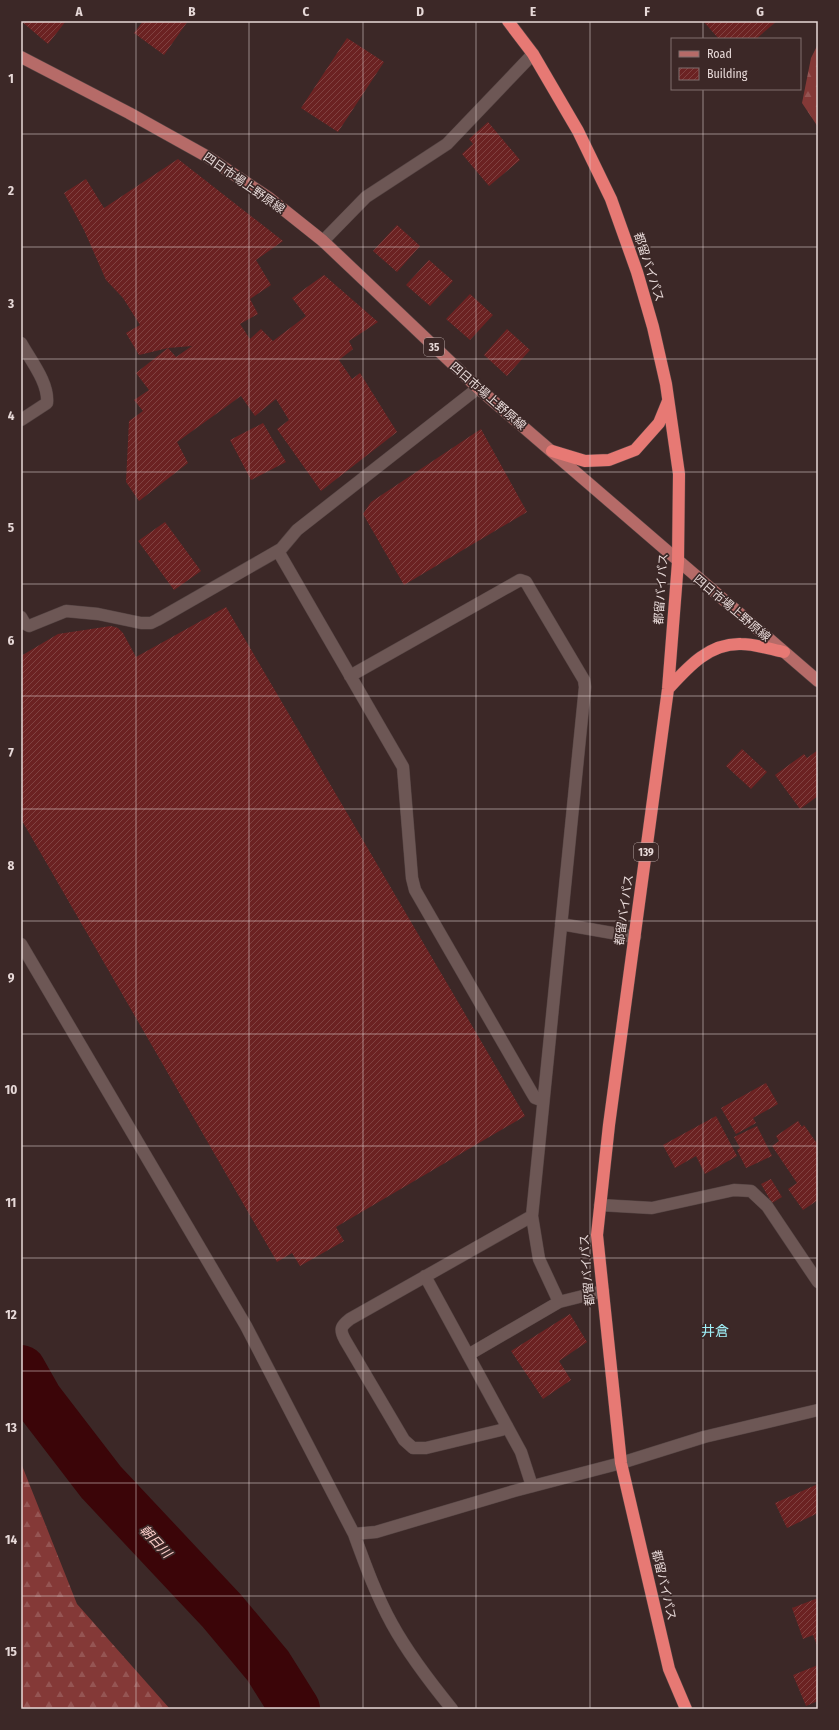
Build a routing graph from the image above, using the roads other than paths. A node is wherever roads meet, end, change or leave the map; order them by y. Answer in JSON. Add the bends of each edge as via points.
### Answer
{"nodes":[{"id":1,"x":508,"y":21,"type":"edge"},
{"id":2,"x":533,"y":54,"type":"junction"},
{"id":3,"x":21,"y":57,"type":"edge"},
{"id":4,"x":323,"y":241,"type":"junction"},
{"id":5,"x":21,"y":343,"type":"edge"},
{"id":6,"x":478,"y":388,"type":"junction"},
{"id":7,"x":668,"y":400,"type":"junction"},
{"id":8,"x":21,"y":420,"type":"edge"},
{"id":9,"x":552,"y":451,"type":"junction"},
{"id":10,"x":278,"y":551,"type":"junction"},
{"id":11,"x":678,"y":562,"type":"junction"},
{"id":12,"x":21,"y":617,"type":"edge"},
{"id":13,"x":784,"y":652,"type":"junction"},
{"id":14,"x":350,"y":676,"type":"junction"},
{"id":15,"x":818,"y":681,"type":"edge"},
{"id":16,"x":668,"y":689,"type":"junction"},
{"id":17,"x":561,"y":924,"type":"junction"},
{"id":18,"x":635,"y":937,"type":"junction"},
{"id":19,"x":21,"y":944,"type":"edge"},
{"id":20,"x":543,"y":1101,"type":"junction"},
{"id":21,"x":600,"y":1205,"type":"junction"},
{"id":22,"x":532,"y":1216,"type":"junction"},
{"id":23,"x":425,"y":1276,"type":"junction"},
{"id":24,"x":818,"y":1282,"type":"edge"},
{"id":25,"x":603,"y":1292,"type":"junction"},
{"id":26,"x":559,"y":1302,"type":"junction"},
{"id":27,"x":468,"y":1356,"type":"junction"},
{"id":28,"x":818,"y":1410,"type":"edge"},
{"id":29,"x":507,"y":1426,"type":"junction"},
{"id":30,"x":621,"y":1463,"type":"junction"},
{"id":31,"x":532,"y":1486,"type":"junction"},
{"id":32,"x":354,"y":1534,"type":"junction"},
{"id":33,"x":452,"y":1709,"type":"edge"},
{"id":34,"x":686,"y":1709,"type":"edge"}],
"edges":[{"from":1,"to":2,"type":"highway","name":"都留バイパス","number":"139"},
{"from":2,"to":4,"type":"street","via":[[447,144],[366,197]]},
{"from":2,"to":7,"type":"highway","name":"都留バイパス","number":"139","via":[[578,131],[611,199],[653,327]]},
{"from":3,"to":4,"type":"main road","name":"四日市場上野原線","number":"35","via":[[208,156],[269,198]]},
{"from":4,"to":6,"type":"main road","name":"四日市場上野原線","number":"35"},
{"from":5,"to":8,"type":"street","via":[[48,396],[47,403]]},
{"from":6,"to":9,"type":"main road","name":"四日市場上野原線","number":"35"},
{"from":6,"to":10,"type":"street","via":[[297,530],[286,546]]},
{"from":7,"to":9,"type":"highway","via":[[659,423],[635,450],[609,460],[584,461]]},
{"from":7,"to":11,"type":"highway","name":"都留バイパス","number":"139","via":[[679,474]]},
{"from":9,"to":11,"type":"main road","name":"四日市場上野原線","number":"35"},
{"from":10,"to":12,"type":"street","via":[[151,623],[66,611],[29,626]]},
{"from":10,"to":14,"type":"street"},
{"from":11,"to":13,"type":"main road","name":"四日市場上野原線","number":"35"},
{"from":11,"to":16,"type":"highway","name":"都留バイパス","number":"139"},
{"from":13,"to":15,"type":"main road","name":"四日市場上野原線","number":"35"},
{"from":13,"to":16,"type":"highway","via":[[742,644],[715,648],[688,667]]},
{"from":14,"to":17,"type":"street","via":[[514,582],[526,582],[585,684]]},
{"from":14,"to":20,"type":"street","via":[[403,767],[415,890],[535,1098]]},
{"from":16,"to":18,"type":"highway","name":"都留バイパス","number":"139"},
{"from":17,"to":18,"type":"street"},
{"from":17,"to":20,"type":"street"},
{"from":18,"to":21,"type":"highway","name":"都留バイパス","number":"139"},
{"from":19,"to":32,"type":"street","via":[[246,1326]]},
{"from":20,"to":22,"type":"street"},
{"from":21,"to":24,"type":"street","via":[[652,1208],[734,1190],[751,1191],[767,1206]]},
{"from":21,"to":25,"type":"highway","name":"都留バイパス","number":"139","via":[[597,1235]]},
{"from":22,"to":23,"type":"street"},
{"from":22,"to":26,"type":"street","via":[[539,1259]]},
{"from":23,"to":27,"type":"street"},
{"from":23,"to":29,"type":"street","via":[[350,1319],[341,1329],[345,1340],[404,1440],[413,1448],[426,1448],[500,1430]]},
{"from":25,"to":26,"type":"street"},
{"from":25,"to":30,"type":"highway","name":"都留バイパス","number":"139"},
{"from":26,"to":27,"type":"street"},
{"from":27,"to":29,"type":"street"},
{"from":28,"to":30,"type":"street","via":[[704,1437]]},
{"from":29,"to":31,"type":"street","via":[[521,1452]]},
{"from":30,"to":31,"type":"street"},
{"from":30,"to":34,"type":"highway","name":"都留バイパス","number":"139","via":[[669,1669]]},
{"from":31,"to":32,"type":"street","via":[[376,1532]]},
{"from":32,"to":33,"type":"street","via":[[372,1583],[392,1624],[421,1671]]}]}
